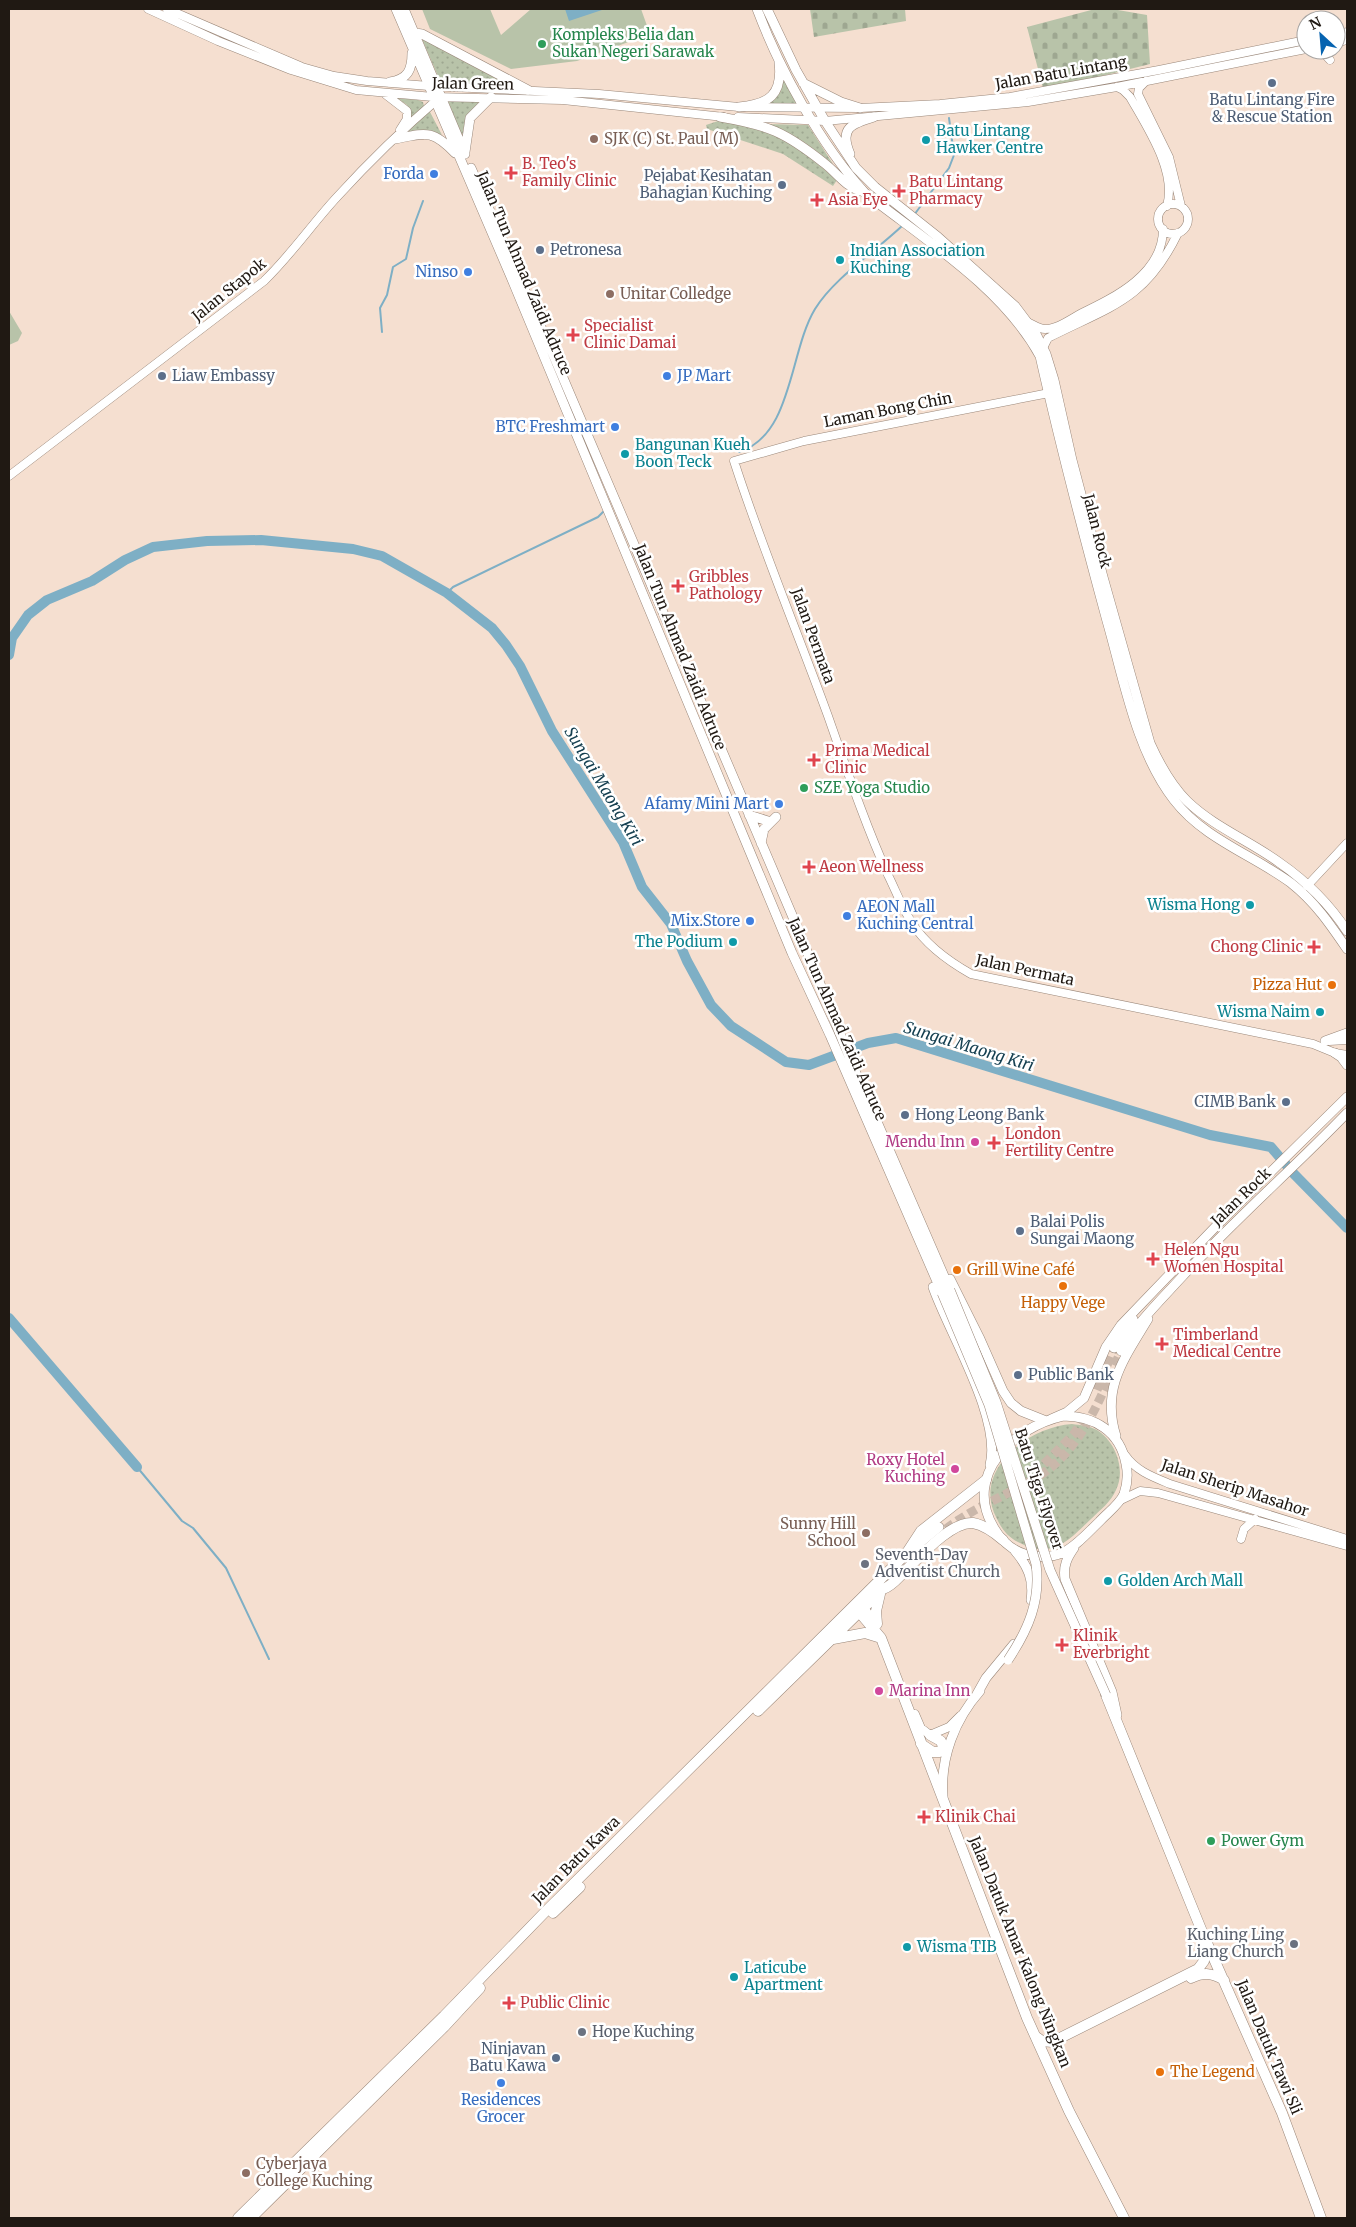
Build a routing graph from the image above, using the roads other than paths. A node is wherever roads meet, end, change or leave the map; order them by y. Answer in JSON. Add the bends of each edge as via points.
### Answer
{"nodes":[{"id":1,"x":148,"y":9,"type":"edge"},
{"id":2,"x":167,"y":9,"type":"edge"},
{"id":3,"x":396,"y":9,"type":"edge"},
{"id":4,"x":404,"y":9,"type":"edge"},
{"id":5,"x":757,"y":9,"type":"edge"},
{"id":6,"x":767,"y":9,"type":"edge"},
{"id":7,"x":415,"y":33,"type":"junction"},
{"id":8,"x":1296,"y":42,"type":"edge"},
{"id":9,"x":412,"y":48,"type":"junction"},
{"id":10,"x":1296,"y":51,"type":"edge"},
{"id":11,"x":779,"y":56,"type":"junction"},
{"id":12,"x":1146,"y":81,"type":"junction"},
{"id":13,"x":390,"y":82,"type":"junction"},
{"id":14,"x":803,"y":82,"type":"junction"},
{"id":15,"x":433,"y":87,"type":"junction"},
{"id":16,"x":1117,"y":87,"type":"junction"},
{"id":17,"x":528,"y":90,"type":"junction"},
{"id":18,"x":384,"y":94,"type":"junction"},
{"id":19,"x":491,"y":97,"type":"junction"},
{"id":20,"x":436,"y":98,"type":"junction"},
{"id":21,"x":739,"y":107,"type":"junction"},
{"id":22,"x":818,"y":108,"type":"junction"},
{"id":23,"x":860,"y":108,"type":"junction"},
{"id":24,"x":804,"y":109,"type":"junction"},
{"id":25,"x":720,"y":116,"type":"junction"},
{"id":26,"x":874,"y":117,"type":"junction"},
{"id":27,"x":812,"y":121,"type":"junction"},
{"id":28,"x":825,"y":121,"type":"junction"},
{"id":29,"x":393,"y":141,"type":"junction"},
{"id":30,"x":462,"y":156,"type":"junction"},
{"id":31,"x":856,"y":168,"type":"junction"},
{"id":32,"x":864,"y":193,"type":"junction"},
{"id":33,"x":1167,"y":206,"type":"junction"},
{"id":34,"x":1180,"y":206,"type":"junction"},
{"id":35,"x":1163,"y":229,"type":"junction"},
{"id":36,"x":1178,"y":233,"type":"junction"},
{"id":37,"x":1027,"y":322,"type":"junction"},
{"id":38,"x":1043,"y":348,"type":"junction"},
{"id":39,"x":555,"y":359,"type":"junction"},
{"id":40,"x":1048,"y":393,"type":"junction"},
{"id":41,"x":579,"y":441,"type":"junction"},
{"id":42,"x":734,"y":461,"type":"joint"},
{"id":43,"x":9,"y":476,"type":"edge"},
{"id":44,"x":612,"y":505,"type":"junction"},
{"id":45,"x":749,"y":815,"type":"junction"},
{"id":46,"x":761,"y":843,"type":"junction"},
{"id":47,"x":1347,"y":843,"type":"edge"},
{"id":48,"x":1307,"y":886,"type":"junction"},
{"id":49,"x":1347,"y":931,"type":"edge"},
{"id":50,"x":1347,"y":949,"type":"edge"},
{"id":51,"x":1347,"y":1033,"type":"edge"},
{"id":52,"x":835,"y":1034,"type":"junction"},
{"id":53,"x":1347,"y":1040,"type":"edge"},
{"id":54,"x":1325,"y":1041,"type":"junction"},
{"id":55,"x":1312,"y":1044,"type":"junction"},
{"id":56,"x":1335,"y":1053,"type":"junction"},
{"id":57,"x":1347,"y":1055,"type":"edge"},
{"id":58,"x":1347,"y":1066,"type":"edge"},
{"id":59,"x":1347,"y":1098,"type":"edge"},
{"id":60,"x":1347,"y":1113,"type":"edge"},
{"id":61,"x":938,"y":1273,"type":"junction"},
{"id":62,"x":946,"y":1291,"type":"junction"},
{"id":63,"x":1152,"y":1294,"type":"junction"},
{"id":64,"x":1153,"y":1308,"type":"junction"},
{"id":65,"x":1048,"y":1420,"type":"junction"},
{"id":66,"x":1118,"y":1441,"type":"junction"},
{"id":67,"x":1123,"y":1452,"type":"junction"},
{"id":68,"x":987,"y":1477,"type":"junction"},
{"id":69,"x":1118,"y":1503,"type":"junction"},
{"id":70,"x":1255,"y":1519,"type":"junction"},
{"id":71,"x":1241,"y":1539,"type":"dead end"},
{"id":72,"x":1347,"y":1539,"type":"edge"},
{"id":73,"x":1003,"y":1540,"type":"junction"},
{"id":74,"x":1080,"y":1540,"type":"junction"},
{"id":75,"x":1347,"y":1546,"type":"edge"},
{"id":76,"x":1012,"y":1548,"type":"junction"},
{"id":77,"x":906,"y":1554,"type":"junction"},
{"id":78,"x":883,"y":1589,"type":"junction"},
{"id":79,"x":858,"y":1607,"type":"junction"},
{"id":80,"x":877,"y":1624,"type":"junction"},
{"id":81,"x":880,"y":1638,"type":"junction"},
{"id":82,"x":833,"y":1639,"type":"junction"},
{"id":83,"x":978,"y":1694,"type":"junction"},
{"id":84,"x":1106,"y":1695,"type":"joint"},
{"id":85,"x":964,"y":1711,"type":"junction"},
{"id":86,"x":1118,"y":1721,"type":"junction"},
{"id":87,"x":930,"y":1735,"type":"junction"},
{"id":88,"x":922,"y":1744,"type":"junction"},
{"id":89,"x":943,"y":1799,"type":"junction"},
{"id":90,"x":1203,"y":1934,"type":"junction"},
{"id":91,"x":1224,"y":1980,"type":"junction"},
{"id":92,"x":1036,"y":2036,"type":"junction"},
{"id":93,"x":1046,"y":2062,"type":"junction"},
{"id":94,"x":238,"y":2218,"type":"edge"},
{"id":95,"x":251,"y":2218,"type":"edge"},
{"id":96,"x":1124,"y":2218,"type":"edge"},
{"id":97,"x":1321,"y":2218,"type":"edge"}],
"edges":[{"from":1,"to":18,"type":"main road","name":"Jalan Green","via":[[308,77]]},
{"from":2,"to":13,"type":"main road","name":"Jalan Green","via":[[302,67],[367,82]]},
{"from":3,"to":9,"type":"main road","name":"Jalan Tun Ahmad Zaidi Adruce"},
{"from":4,"to":7,"type":"main road","name":"Jalan Tun Ahmad Zaidi Adruce"},
{"from":5,"to":11,"type":"main road","name":"Jalan Rock"},
{"from":6,"to":14,"type":"main road","name":"Jalan Rock"},
{"from":7,"to":15,"type":"main road","name":"Jalan Tun Ahmad Zaidi Adruce"},
{"from":7,"to":17,"type":"main road"},
{"from":8,"to":23,"type":"main road","name":"Jalan Batu Lintang","via":[[1040,93],[940,104]]},
{"from":9,"to":13,"type":"main road","via":[[409,74],[399,81]]},
{"from":9,"to":15,"type":"main road","name":"Jalan Tun Ahmad Zaidi Adruce"},
{"from":10,"to":12,"type":"main road","name":"Jalan Batu Lintang"},
{"from":11,"to":21,"type":"main road","via":[[776,91],[765,102]]},
{"from":11,"to":24,"type":"main road","name":"Jalan Rock"},
{"from":12,"to":16,"type":"main road","name":"Jalan Batu Lintang"},
{"from":12,"to":34,"type":"main road","via":[[1138,94],[1168,157]]},
{"from":13,"to":15,"type":"main road","name":"Jalan Green"},
{"from":14,"to":22,"type":"main road","name":"Jalan Rock"},
{"from":14,"to":23,"type":"main road"},
{"from":15,"to":17,"type":"main road","name":"Jalan Green"},
{"from":15,"to":20,"type":"main road","name":"Jalan Tun Ahmad Zaidi Adruce"},
{"from":16,"to":26,"type":"main road","name":"Jalan Batu Lintang","via":[[1028,102]]},
{"from":16,"to":33,"type":"main road","via":[[1130,97],[1162,160],[1170,185]]},
{"from":17,"to":21,"type":"main road","name":"Jalan Green"},
{"from":18,"to":20,"type":"main road","name":"Jalan Green"},
{"from":18,"to":29,"type":"main road","via":[[403,106],[408,115]]},
{"from":19,"to":20,"type":"main road","name":"Jalan Green"},
{"from":19,"to":25,"type":"main road","name":"Jalan Green","via":[[563,100]]},
{"from":19,"to":30,"type":"main road","via":[[470,118]]},
{"from":20,"to":29,"type":"main road","name":"Jalan Stapok"},
{"from":20,"to":30,"type":"main road","name":"Jalan Tun Ahmad Zaidi Adruce"},
{"from":21,"to":24,"type":"main road","name":"Jalan Green"},
{"from":22,"to":23,"type":"main road","name":"Jalan Batu Lintang"},
{"from":22,"to":24,"type":"main road","name":"Jalan Green"},
{"from":22,"to":28,"type":"main road","name":"Jalan Rock"},
{"from":24,"to":27,"type":"main road","name":"Jalan Rock"},
{"from":25,"to":27,"type":"main road","name":"Jalan Green"},
{"from":25,"to":32,"type":"main road","via":[[776,130],[796,141],[844,183]]},
{"from":26,"to":28,"type":"main road","name":"Jalan Batu Lintang"},
{"from":26,"to":31,"type":"main road","via":[[854,123],[846,134]]},
{"from":27,"to":28,"type":"main road","name":"Jalan Green"},
{"from":27,"to":32,"type":"main road","name":"Jalan Rock"},
{"from":28,"to":31,"type":"main road","name":"Jalan Rock"},
{"from":29,"to":30,"type":"main road","via":[[412,136],[435,136]]},
{"from":29,"to":43,"type":"main road","name":"Jalan Stapok","via":[[336,198],[264,281]]},
{"from":30,"to":39,"type":"main road","name":"Jalan Tun Ahmad Zaidi Adruce"},
{"from":30,"to":41,"type":"main road","name":"Jalan Tun Ahmad Zaidi Adruce"},
{"from":31,"to":37,"type":"main road","name":"Jalan Rock","via":[[875,188],[1015,306]]},
{"from":32,"to":40,"type":"main road","name":"Jalan Rock","via":[[962,268],[1010,312],[1040,356]]},
{"from":33,"to":34,"type":"main road"},
{"from":33,"to":35,"type":"main road","via":[[1159,218]]},
{"from":34,"to":36,"type":"main road","via":[[1188,218],[1186,227]]},
{"from":35,"to":36,"type":"main road"},
{"from":35,"to":37,"type":"main road","via":[[1163,241],[1155,257],[1120,293],[1054,327],[1041,329]]},
{"from":36,"to":38,"type":"main road","via":[[1156,271],[1136,291],[1117,305],[1048,338]]},
{"from":37,"to":38,"type":"main road","name":"Jalan Rock"},
{"from":38,"to":48,"type":"main road","name":"Jalan Rock","via":[[1123,651],[1158,761],[1187,801],[1280,863]]},
{"from":39,"to":41,"type":"main road","via":[[556,370],[582,436]]},
{"from":39,"to":44,"type":"main road","name":"Jalan Tun Ahmad Zaidi Adruce"},
{"from":40,"to":42,"type":"main road","name":"Laman Bong Chin","via":[[804,441]]},
{"from":40,"to":50,"type":"main road","name":"Jalan Rock","via":[[1095,578],[1150,762],[1163,785],[1187,814],[1218,839],[1291,884],[1321,910]]},
{"from":41,"to":44,"type":"main road","name":"Jalan Tun Ahmad Zaidi Adruce"},
{"from":42,"to":55,"type":"main road","name":"Jalan Permata","via":[[756,531],[861,810],[904,909],[932,947],[971,974]]},
{"from":44,"to":45,"type":"main road","name":"Jalan Tun Ahmad Zaidi Adruce"},
{"from":44,"to":52,"type":"main road","name":"Jalan Tun Ahmad Zaidi Adruce","via":[[795,961]]},
{"from":45,"to":46,"type":"main road","name":"Jalan Tun Ahmad Zaidi Adruce"},
{"from":45,"to":46,"type":"main road","via":[[772,819],[764,829]]},
{"from":46,"to":52,"type":"main road","name":"Jalan Tun Ahmad Zaidi Adruce"},
{"from":47,"to":48,"type":"main road"},
{"from":48,"to":49,"type":"main road","name":"Jalan Rock","via":[[1336,914]]},
{"from":51,"to":54,"type":"main road"},
{"from":52,"to":61,"type":"main road","name":"Jalan Tun Ahmad Zaidi Adruce"},
{"from":53,"to":54,"type":"main road"},
{"from":54,"to":55,"type":"main road"},
{"from":55,"to":56,"type":"main road"},
{"from":56,"to":57,"type":"main road"},
{"from":56,"to":58,"type":"main road"},
{"from":59,"to":63,"type":"main road","name":"Jalan Rock"},
{"from":60,"to":64,"type":"main road","name":"Jalan Rock","via":[[1221,1236]]},
{"from":61,"to":62,"type":"main road","name":"Jalan Tun Ahmad Zaidi Adruce"},
{"from":61,"to":65,"type":"main road","via":[[956,1288],[1011,1403],[1022,1411]]},
{"from":61,"to":68,"type":"main road","via":[[933,1285],[936,1295],[989,1426],[992,1457]]},
{"from":62,"to":83,"type":"main road","name":"Batu Tiga Flyover","bridge":true,"via":[[989,1405],[1036,1564],[1038,1590],[1035,1606],[1020,1642]]},
{"from":62,"to":84,"type":"main road","name":"Batu Tiga Flyover","bridge":true,"via":[[996,1402],[1050,1570]]},
{"from":63,"to":64,"type":"main road","name":"Jalan Rock","via":[[1117,1350]]},
{"from":63,"to":65,"type":"main road","name":"Jalan Rock","via":[[1112,1338],[1084,1398],[1067,1412]]},
{"from":64,"to":66,"type":"main road","via":[[1111,1393],[1111,1415]]},
{"from":65,"to":66,"type":"main road","via":[[1070,1416],[1094,1421]]},
{"from":65,"to":68,"type":"main road","via":[[1016,1437],[996,1460]]},
{"from":66,"to":67,"type":"main road"},
{"from":67,"to":69,"type":"main road","via":[[1127,1481]]},
{"from":67,"to":72,"type":"main road","name":"Jalan Sherip Masahor","via":[[1135,1467],[1163,1481]]},
{"from":68,"to":73,"type":"main road","via":[[986,1512]]},
{"from":68,"to":77,"type":"highway","via":[[921,1531]]},
{"from":69,"to":70,"type":"main road","name":"Jalan Sherip Masahor","via":[[1132,1493],[1148,1492]]},
{"from":69,"to":74,"type":"main road"},
{"from":70,"to":71,"type":"main road","via":[[1244,1529]]},
{"from":70,"to":75,"type":"main road","name":"Jalan Sherip Masahor"},
{"from":73,"to":76,"type":"main road"},
{"from":73,"to":78,"type":"highway","via":[[974,1523],[957,1526]]},
{"from":74,"to":76,"type":"main road","via":[[1066,1551],[1046,1558]]},
{"from":74,"to":86,"type":"main road","via":[[1065,1562],[1064,1571],[1112,1692]]},
{"from":76,"to":83,"type":"main road","via":[[1029,1570],[1032,1588],[1030,1607],[1013,1646],[983,1682]]},
{"from":77,"to":78,"type":"main road","name":"Jalan Batu Kawa","via":[[941,1529]]},
{"from":77,"to":79,"type":"highway","name":"Jalan Batu Kawa"},
{"from":78,"to":79,"type":"highway","name":"Jalan Batu Kawa"},
{"from":78,"to":80,"type":"highway","via":[[876,1611]]},
{"from":79,"to":80,"type":"main road"},
{"from":79,"to":81,"type":"highway","name":"Jalan Datuk Amar Kalong Ningkan"},
{"from":79,"to":82,"type":"highway","name":"Jalan Batu Kawa"},
{"from":79,"to":94,"type":"highway","name":"Jalan Batu Kawa"},
{"from":80,"to":87,"type":"main road","via":[[921,1728]]},
{"from":81,"to":82,"type":"highway","via":[[865,1633]]},
{"from":81,"to":88,"type":"highway","name":"Jalan Datuk Amar Kalong Ningkan"},
{"from":82,"to":95,"type":"highway","name":"Jalan Batu Kawa","via":[[604,1862],[444,2027]]},
{"from":83,"to":85,"type":"main road"},
{"from":84,"to":86,"type":"highway","name":"Jalan Datuk Tawi Sli"},
{"from":85,"to":87,"type":"main road","via":[[950,1727]]},
{"from":85,"to":89,"type":"main road","via":[[946,1759]]},
{"from":86,"to":90,"type":"highway","name":"Jalan Datuk Tawi Sli"},
{"from":87,"to":88,"type":"highway","via":[[941,1741],[943,1747],[940,1752],[933,1752]]},
{"from":88,"to":89,"type":"highway","name":"Jalan Datuk Amar Kalong Ningkan"},
{"from":89,"to":92,"type":"highway","name":"Jalan Datuk Amar Kalong Ningkan"},
{"from":90,"to":91,"type":"highway","name":"Jalan Datuk Tawi Sli"},
{"from":90,"to":92,"type":"highway","via":[[1204,1961],[1198,1969],[1052,2042],[1042,2041]]},
{"from":91,"to":93,"type":"highway","via":[[1204,1974],[1182,1983],[1056,2045],[1050,2050]]},
{"from":91,"to":97,"type":"highway","name":"Jalan Datuk Tawi Sli","via":[[1282,2114]]},
{"from":92,"to":93,"type":"highway","name":"Jalan Datuk Amar Kalong Ningkan"},
{"from":93,"to":96,"type":"highway","name":"Jalan Datuk Amar Kalong Ningkan"}]}
